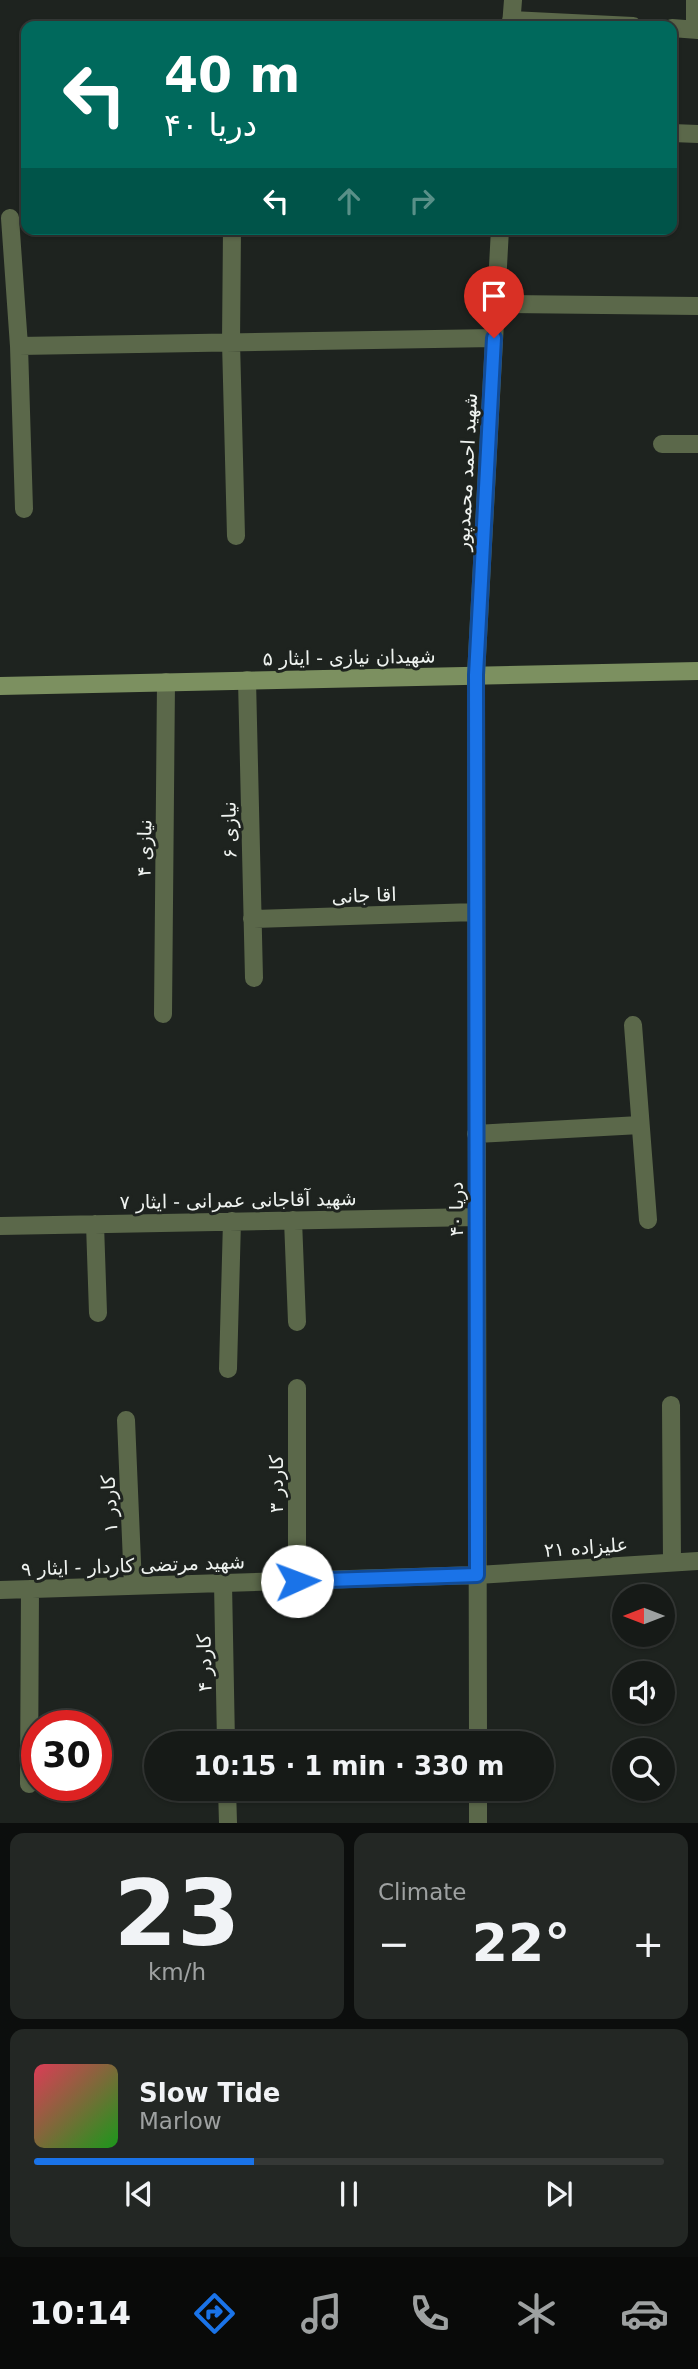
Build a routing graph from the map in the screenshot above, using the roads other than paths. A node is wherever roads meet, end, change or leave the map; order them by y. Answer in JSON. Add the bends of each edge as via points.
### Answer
{"nodes":[{"id":1,"x":513,"y":0,"type":"edge"},
{"id":2,"x":695,"y":0,"type":"edge"},
{"id":3,"x":511,"y":21,"type":"edge"},
{"id":4,"x":677,"y":28,"type":"edge"},
{"id":5,"x":696,"y":29,"type":"edge"},
{"id":6,"x":677,"y":133,"type":"edge"},
{"id":7,"x":698,"y":134,"type":"edge"},
{"id":8,"x":10,"y":218,"type":"dead end"},
{"id":9,"x":232,"y":235,"type":"edge"},
{"id":10,"x":500,"y":235,"type":"edge"},
{"id":11,"x":496,"y":304,"type":"junction"},
{"id":12,"x":698,"y":306,"type":"edge"},
{"id":13,"x":494,"y":338,"type":"junction"},
{"id":14,"x":231,"y":342,"type":"junction"},
{"id":15,"x":19,"y":346,"type":"junction"},
{"id":16,"x":662,"y":443,"type":"dead end"},
{"id":17,"x":698,"y":444,"type":"edge"},
{"id":18,"x":24,"y":509,"type":"dead end"},
{"id":19,"x":236,"y":536,"type":"dead end"},
{"id":20,"x":698,"y":671,"type":"edge"},
{"id":21,"x":476,"y":675,"type":"junction"},
{"id":22,"x":247,"y":680,"type":"junction"},
{"id":23,"x":166,"y":682,"type":"junction"},
{"id":24,"x":0,"y":686,"type":"edge"},
{"id":25,"x":476,"y":912,"type":"junction"},
{"id":26,"x":252,"y":919,"type":"junction"},
{"id":27,"x":254,"y":978,"type":"dead end"},
{"id":28,"x":163,"y":1014,"type":"dead end"},
{"id":29,"x":633,"y":1025,"type":"dead end"},
{"id":30,"x":640,"y":1125,"type":"junction"},
{"id":31,"x":476,"y":1134,"type":"junction"},
{"id":32,"x":477,"y":1217,"type":"junction"},
{"id":33,"x":293,"y":1220,"type":"junction"},
{"id":34,"x":648,"y":1220,"type":"dead end"},
{"id":35,"x":232,"y":1222,"type":"junction"},
{"id":36,"x":95,"y":1224,"type":"junction"},
{"id":37,"x":0,"y":1226,"type":"edge"},
{"id":38,"x":98,"y":1312,"type":"dead end"},
{"id":39,"x":297,"y":1322,"type":"dead end"},
{"id":40,"x":228,"y":1369,"type":"dead end"},
{"id":41,"x":297,"y":1388,"type":"dead end"},
{"id":42,"x":671,"y":1405,"type":"dead end"},
{"id":43,"x":126,"y":1420,"type":"dead end"},
{"id":44,"x":698,"y":1561,"type":"edge"},
{"id":45,"x":672,"y":1562,"type":"junction"},
{"id":46,"x":477,"y":1575,"type":"junction"},
{"id":47,"x":297,"y":1581,"type":"junction"},
{"id":48,"x":223,"y":1583,"type":"junction"},
{"id":49,"x":133,"y":1586,"type":"junction"},
{"id":50,"x":30,"y":1589,"type":"junction"},
{"id":51,"x":0,"y":1590,"type":"edge"},
{"id":52,"x":29,"y":1710,"type":"edge"},
{"id":53,"x":226,"y":1731,"type":"edge"},
{"id":54,"x":478,"y":1731,"type":"edge"},
{"id":55,"x":227,"y":1801,"type":"edge"},
{"id":56,"x":478,"y":1801,"type":"edge"},
{"id":57,"x":228,"y":1823,"type":"edge"},
{"id":58,"x":478,"y":1823,"type":"edge"}],
"edges":[{"from":1,"to":3,"type":"street"},
{"from":2,"to":5,"type":"street"},
{"from":4,"to":5,"type":"street"},
{"from":6,"to":7,"type":"street"},
{"from":8,"to":15,"type":"street"},
{"from":9,"to":14,"type":"street"},
{"from":10,"to":11,"type":"street","name":"شهید احمد محمدپور"},
{"from":11,"to":12,"type":"street"},
{"from":11,"to":13,"type":"street","name":"شهید احمد محمدپور"},
{"from":13,"to":14,"type":"street"},
{"from":13,"to":21,"type":"street","name":"شهید احمد محمدپور"},
{"from":14,"to":15,"type":"street"},
{"from":14,"to":19,"type":"street"},
{"from":15,"to":18,"type":"street"},
{"from":16,"to":17,"type":"street"},
{"from":20,"to":21,"type":"street","name":"شهیدان نیازی - ایثار ۵"},
{"from":21,"to":22,"type":"street","name":"شهیدان نیازی - ایثار ۵"},
{"from":21,"to":25,"type":"street","name":"دریا ۴۰"},
{"from":22,"to":23,"type":"street","name":"شهیدان نیازی - ایثار ۵"},
{"from":22,"to":26,"type":"street","name":"نیازی ۶"},
{"from":23,"to":24,"type":"street","name":"شهیدان نیازی - ایثار ۵"},
{"from":23,"to":28,"type":"street","name":"نیازی ۴"},
{"from":25,"to":26,"type":"street","name":"اقا جانی"},
{"from":25,"to":31,"type":"street","name":"دریا ۴۰"},
{"from":26,"to":27,"type":"street","name":"نیازی ۶"},
{"from":29,"to":30,"type":"street"},
{"from":30,"to":31,"type":"street"},
{"from":30,"to":34,"type":"street"},
{"from":31,"to":32,"type":"street","name":"دریا ۴۰"},
{"from":32,"to":33,"type":"street","name":"شهید آقاجانی عمرانی - ایثار ۷"},
{"from":32,"to":46,"type":"street","name":"دریا ۴۰"},
{"from":33,"to":35,"type":"street","name":"شهید آقاجانی عمرانی - ایثار ۷"},
{"from":33,"to":39,"type":"street"},
{"from":35,"to":36,"type":"street","name":"شهید آقاجانی عمرانی - ایثار ۷"},
{"from":35,"to":40,"type":"street"},
{"from":36,"to":37,"type":"street","name":"شهید آقاجانی عمرانی - ایثار ۷"},
{"from":36,"to":38,"type":"street"},
{"from":41,"to":47,"type":"street","name":"کاردر ۳"},
{"from":42,"to":45,"type":"street"},
{"from":43,"to":49,"type":"street","name":"کاردر ۱"},
{"from":44,"to":45,"type":"street","name":"علیزاده ۲۱"},
{"from":45,"to":46,"type":"street","name":"علیزاده ۲۱"},
{"from":46,"to":47,"type":"street","name":"شهید مرتضی کاردار - ایثار ۹"},
{"from":46,"to":54,"type":"street","name":"دریا ۴۰"},
{"from":47,"to":48,"type":"street","name":"شهید مرتضی کاردار - ایثار ۹"},
{"from":48,"to":49,"type":"street","name":"شهید مرتضی کاردار - ایثار ۹"},
{"from":48,"to":53,"type":"street","name":"کاردر ۴"},
{"from":49,"to":50,"type":"street","name":"شهید مرتضی کاردار - ایثار ۹"},
{"from":50,"to":51,"type":"street","name":"شهید مرتضی کاردار - ایثار ۹"},
{"from":50,"to":52,"type":"street"},
{"from":55,"to":57,"type":"street"},
{"from":56,"to":58,"type":"street"}]}
